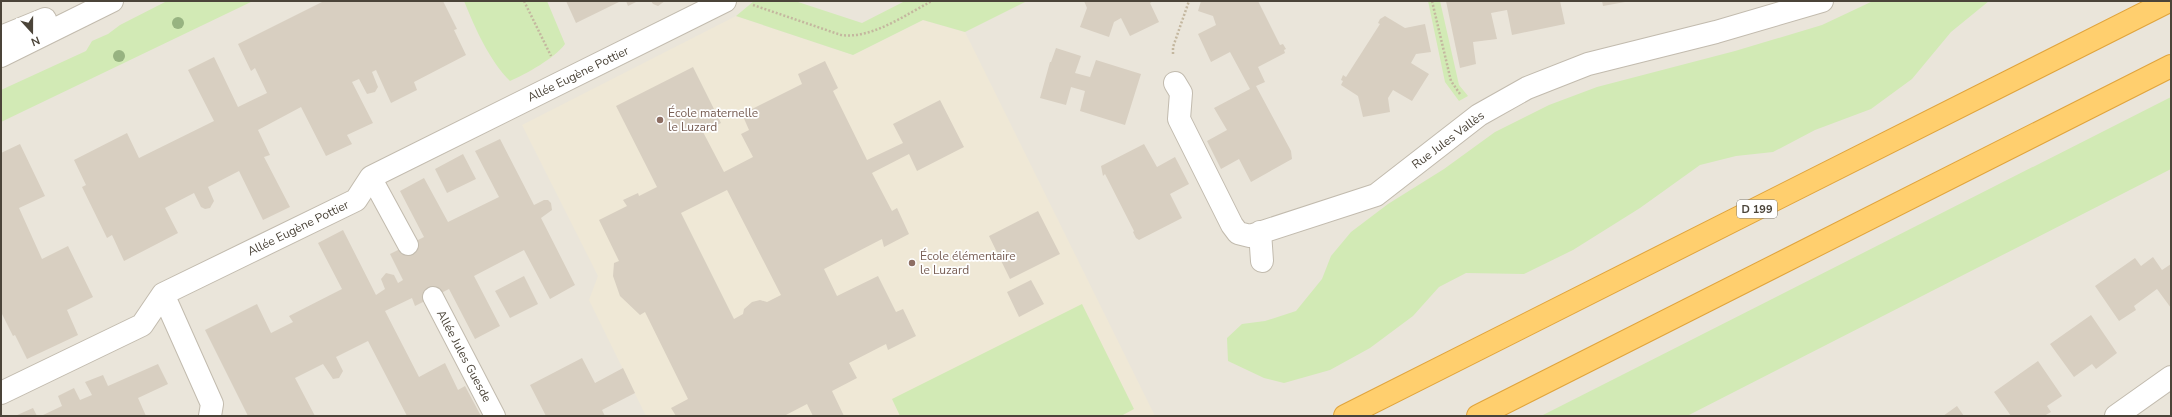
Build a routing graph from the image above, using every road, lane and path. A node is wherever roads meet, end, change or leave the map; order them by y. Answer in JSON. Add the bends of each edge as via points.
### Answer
{"nodes":[{"id":1,"x":90,"y":1,"type":"edge"},
{"id":2,"x":112,"y":1,"type":"edge"},
{"id":3,"x":524,"y":1,"type":"edge"},
{"id":4,"x":725,"y":1,"type":"edge"},
{"id":5,"x":932,"y":1,"type":"edge"},
{"id":6,"x":1189,"y":1,"type":"edge"},
{"id":7,"x":1432,"y":1,"type":"edge"},
{"id":8,"x":1822,"y":1,"type":"edge"},
{"id":9,"x":2169,"y":1,"type":"edge"},
{"id":10,"x":750,"y":4,"type":"dead end"},
{"id":11,"x":1,"y":37,"type":"edge"},
{"id":12,"x":1,"y":56,"type":"edge"},
{"id":13,"x":2171,"y":66,"type":"edge"},
{"id":14,"x":563,"y":81,"type":"junction"},
{"id":15,"x":1175,"y":83,"type":"joint"},
{"id":16,"x":1479,"y":116,"type":"junction"},
{"id":17,"x":371,"y":177,"type":"junction"},
{"id":18,"x":1260,"y":232,"type":"junction"},
{"id":19,"x":408,"y":245,"type":"dead end"},
{"id":20,"x":1262,"y":261,"type":"dead end"},
{"id":21,"x":163,"y":294,"type":"junction"},
{"id":22,"x":433,"y":297,"type":"dead end"},
{"id":23,"x":2171,"y":378,"type":"edge"},
{"id":24,"x":1,"y":393,"type":"edge"},
{"id":25,"x":210,"y":416,"type":"edge"},
{"id":26,"x":495,"y":416,"type":"edge"},
{"id":27,"x":1346,"y":416,"type":"edge"},
{"id":28,"x":1478,"y":416,"type":"edge"},
{"id":29,"x":2116,"y":416,"type":"edge"}],
"edges":[{"from":1,"to":11,"type":"street"},
{"from":2,"to":12,"type":"street"},
{"from":3,"to":14,"type":"path"},
{"from":4,"to":14,"type":"street","name":"Allée Eugène Pottier"},
{"from":5,"to":10,"type":"path","via":[[874,30],[853,37]]},
{"from":6,"to":15,"type":"path","via":[[1173,47]]},
{"from":7,"to":16,"type":"path","via":[[1451,81]]},
{"from":8,"to":16,"type":"street","name":"Rue Jules Vallès","via":[[1716,32],[1588,64],[1527,88]]},
{"from":9,"to":27,"type":"highway","number":"D 199"},
{"from":13,"to":28,"type":"highway"},
{"from":14,"to":17,"type":"street","name":"Allée Eugène Pottier"},
{"from":15,"to":18,"type":"street","name":"Rue Jules Vallès","via":[[1181,93],[1179,119],[1232,225],[1238,233],[1250,236]]},
{"from":16,"to":18,"type":"street","name":"Rue Jules Vallès","via":[[1376,195]]},
{"from":17,"to":19,"type":"lane"},
{"from":17,"to":21,"type":"street","name":"Allée Eugène Pottier","via":[[356,200]]},
{"from":18,"to":20,"type":"street"},
{"from":21,"to":24,"type":"street","name":"Allée Eugène Pottier","via":[[142,325]]},
{"from":21,"to":25,"type":"street","via":[[212,404]]},
{"from":22,"to":26,"type":"lane","name":"Allée Jules Guesde"},
{"from":23,"to":29,"type":"street"}]}
